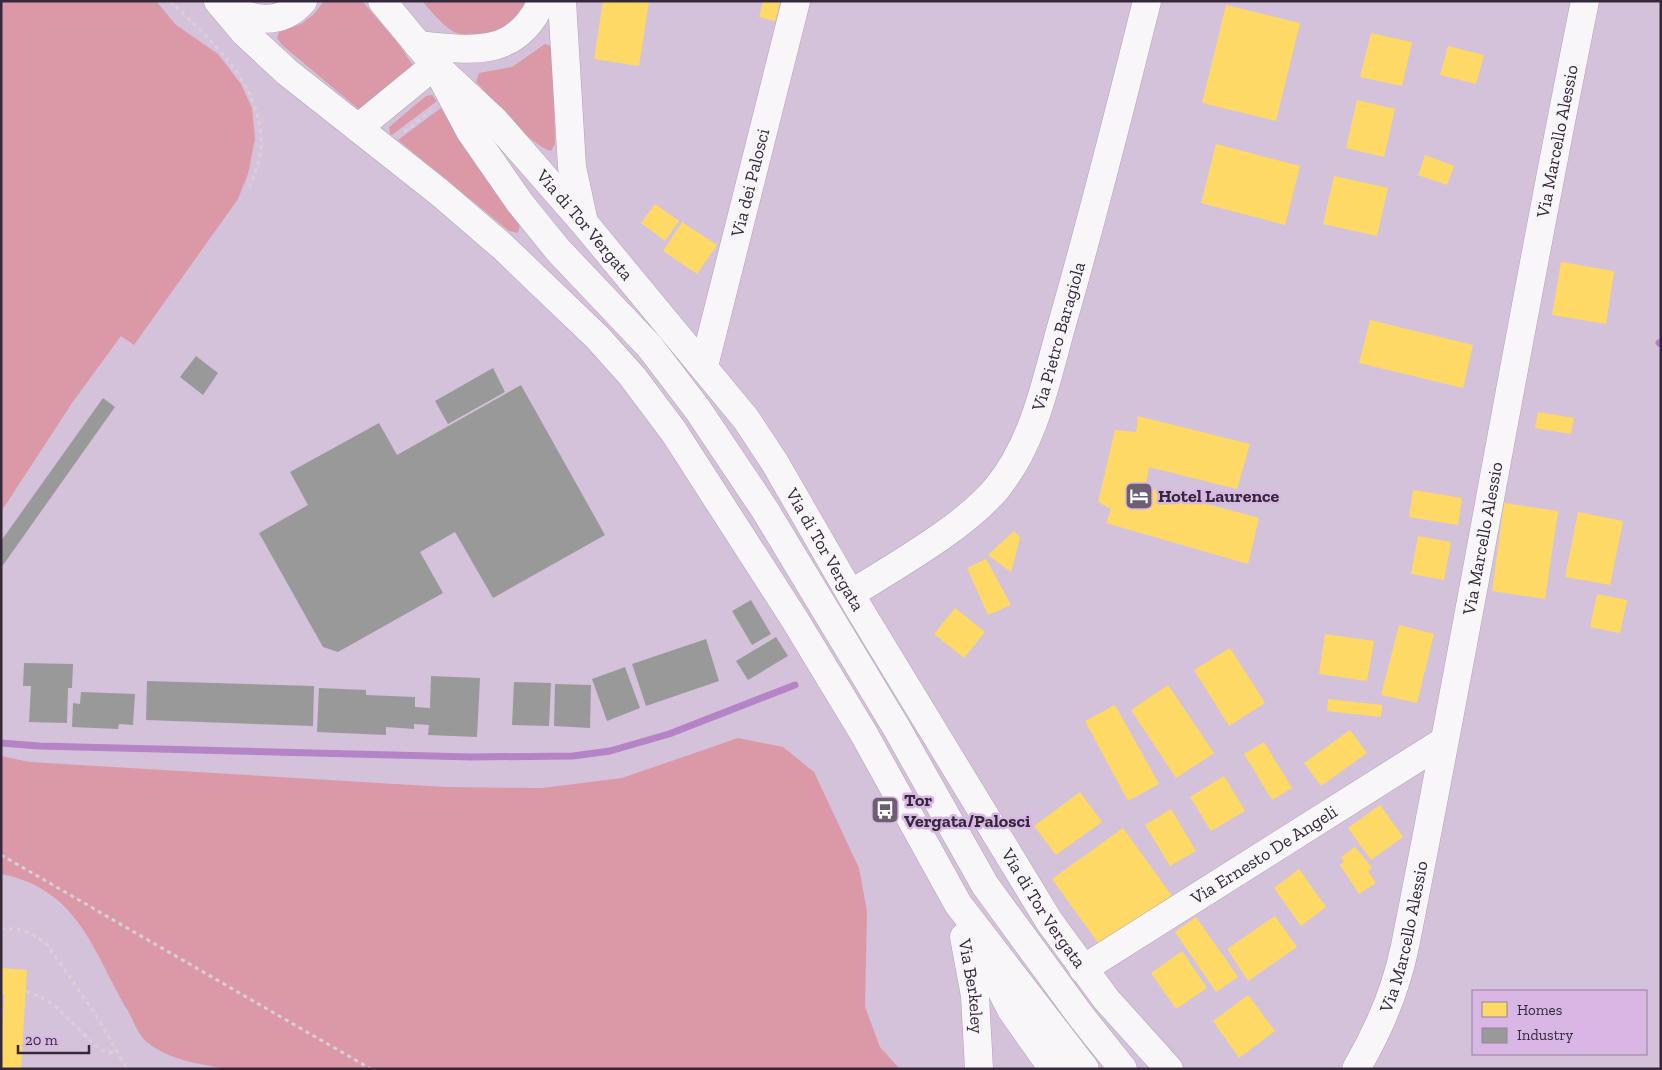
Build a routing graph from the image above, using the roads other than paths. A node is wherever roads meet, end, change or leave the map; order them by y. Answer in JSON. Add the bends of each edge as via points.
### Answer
{"nodes":[{"id":1,"x":219,"y":1,"type":"edge"},
{"id":2,"x":303,"y":1,"type":"edge"},
{"id":3,"x":382,"y":1,"type":"edge"},
{"id":4,"x":542,"y":1,"type":"edge"},
{"id":5,"x":562,"y":1,"type":"edge"},
{"id":6,"x":796,"y":1,"type":"edge"},
{"id":7,"x":1147,"y":1,"type":"edge"},
{"id":8,"x":1586,"y":1,"type":"edge"},
{"id":9,"x":427,"y":55,"type":"junction"},
{"id":10,"x":358,"y":128,"type":"junction"},
{"id":11,"x":585,"y":224,"type":"junction"},
{"id":12,"x":704,"y":366,"type":"junction"},
{"id":13,"x":851,"y":594,"type":"junction"},
{"id":14,"x":1444,"y":741,"type":"junction"},
{"id":15,"x":958,"y":904,"type":"junction"},
{"id":16,"x":1083,"y":969,"type":"junction"},
{"id":17,"x":979,"y":1069,"type":"edge"},
{"id":18,"x":1053,"y":1069,"type":"edge"},
{"id":19,"x":1085,"y":1069,"type":"edge"},
{"id":20,"x":1123,"y":1069,"type":"edge"},
{"id":21,"x":1169,"y":1069,"type":"edge"},
{"id":22,"x":1356,"y":1069,"type":"edge"}],
"edges":[{"from":1,"to":2,"type":"street","via":[[243,15],[264,20],[284,17]]},
{"from":1,"to":10,"type":"street","via":[[263,51]]},
{"from":3,"to":9,"type":"street","name":"Via di Tor Vergata"},
{"from":4,"to":9,"type":"street","via":[[514,39],[499,46]]},
{"from":5,"to":11,"type":"street","via":[[572,166]]},
{"from":6,"to":12,"type":"street","name":"Via dei Palosci"},
{"from":7,"to":13,"type":"street","name":"Via Pietro Baragiola","via":[[1095,207],[1028,438],[998,488],[977,509]]},
{"from":8,"to":14,"type":"street","name":"Via Marcello Alessio"},
{"from":9,"to":10,"type":"street"},
{"from":9,"to":11,"type":"street","name":"Via di Tor Vergata","via":[[495,121]]},
{"from":9,"to":20,"type":"street","name":"Via di Tor Vergata","via":[[470,131],[520,203],[558,250],[650,347],[713,433],[765,510],[896,727],[985,885]]},
{"from":10,"to":15,"type":"street","via":[[503,247],[597,337],[653,403],[723,506],[815,653]]},
{"from":11,"to":12,"type":"street","name":"Via di Tor Vergata"},
{"from":12,"to":13,"type":"street","name":"Via di Tor Vergata","via":[[746,419],[775,463]]},
{"from":13,"to":16,"type":"street","name":"Via di Tor Vergata","via":[[1002,846]]},
{"from":14,"to":16,"type":"street","name":"Via Ernesto De Angeli"},
{"from":14,"to":22,"type":"street","name":"Via Marcello Alessio","via":[[1402,962],[1382,1020]]},
{"from":15,"to":17,"type":"street","name":"Via Berkeley","via":[[975,996]]},
{"from":15,"to":18,"type":"street","via":[[1012,1011]]},
{"from":15,"to":19,"type":"street"},
{"from":16,"to":21,"type":"street","name":"Via di Tor Vergata"}]}
